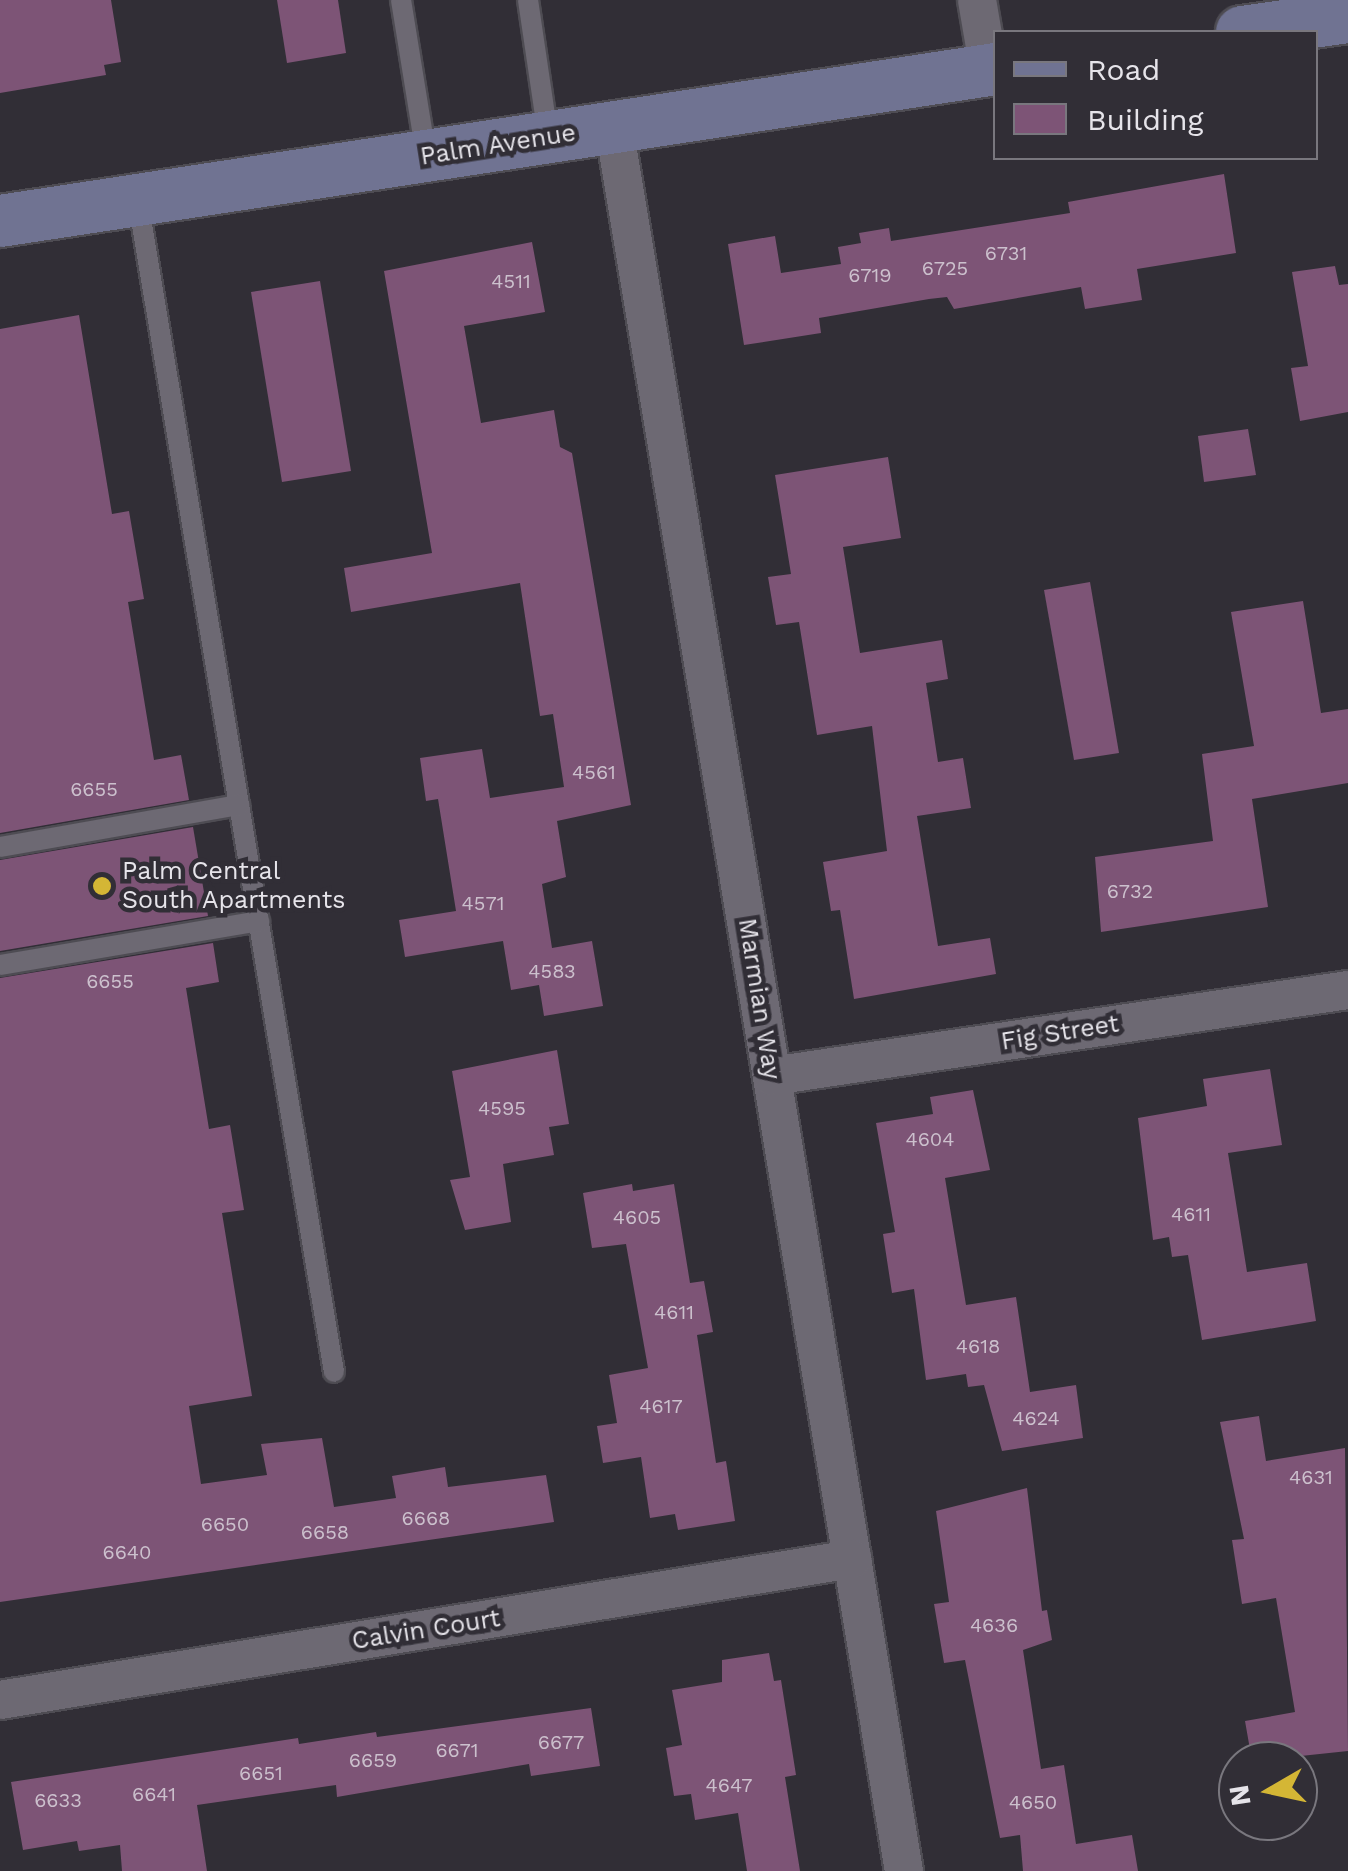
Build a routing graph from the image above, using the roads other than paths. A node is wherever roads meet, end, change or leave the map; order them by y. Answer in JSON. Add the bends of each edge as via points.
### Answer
{"nodes":[{"id":1,"x":402,"y":0,"type":"edge"},
{"id":2,"x":528,"y":0,"type":"edge"},
{"id":3,"x":978,"y":0,"type":"edge"},
{"id":4,"x":1348,"y":17,"type":"edge"},
{"id":5,"x":1256,"y":30,"type":"edge"},
{"id":6,"x":992,"y":70,"type":"edge"},
{"id":7,"x":614,"y":127,"type":"junction"},
{"id":8,"x":549,"y":137,"type":"junction"},
{"id":9,"x":426,"y":156,"type":"junction"},
{"id":10,"x":138,"y":201,"type":"junction"},
{"id":11,"x":0,"y":221,"type":"edge"},
{"id":12,"x":240,"y":805,"type":"junction"},
{"id":13,"x":0,"y":846,"type":"edge"},
{"id":14,"x":258,"y":921,"type":"junction"},
{"id":15,"x":0,"y":964,"type":"edge"},
{"id":16,"x":1347,"y":990,"type":"edge"},
{"id":17,"x":1348,"y":998,"type":"edge"},
{"id":18,"x":772,"y":1076,"type":"junction"},
{"id":19,"x":334,"y":1372,"type":"dead end"},
{"id":20,"x":852,"y":1559,"type":"junction"},
{"id":21,"x":0,"y":1700,"type":"edge"},
{"id":22,"x":904,"y":1871,"type":"edge"}],
"edges":[{"from":1,"to":9,"type":"lane"},
{"from":2,"to":8,"type":"lane"},
{"from":3,"to":6,"type":"street"},
{"from":4,"to":5,"type":"street"},
{"from":6,"to":7,"type":"street","name":"Palm Avenue"},
{"from":7,"to":8,"type":"street","name":"Palm Avenue"},
{"from":7,"to":18,"type":"street","name":"Marmian Way"},
{"from":8,"to":9,"type":"street","name":"Palm Avenue"},
{"from":9,"to":10,"type":"street","name":"Palm Avenue"},
{"from":10,"to":11,"type":"street","name":"Palm Avenue"},
{"from":10,"to":12,"type":"lane"},
{"from":12,"to":13,"type":"lane"},
{"from":12,"to":14,"type":"lane"},
{"from":14,"to":15,"type":"lane"},
{"from":14,"to":19,"type":"lane"},
{"from":16,"to":17,"type":"street"},
{"from":16,"to":18,"type":"street","name":"Fig Street"},
{"from":18,"to":20,"type":"street","name":"Marmian Way"},
{"from":20,"to":21,"type":"street","name":"Calvin Court"},
{"from":20,"to":22,"type":"street","name":"Marmian Way"}]}
